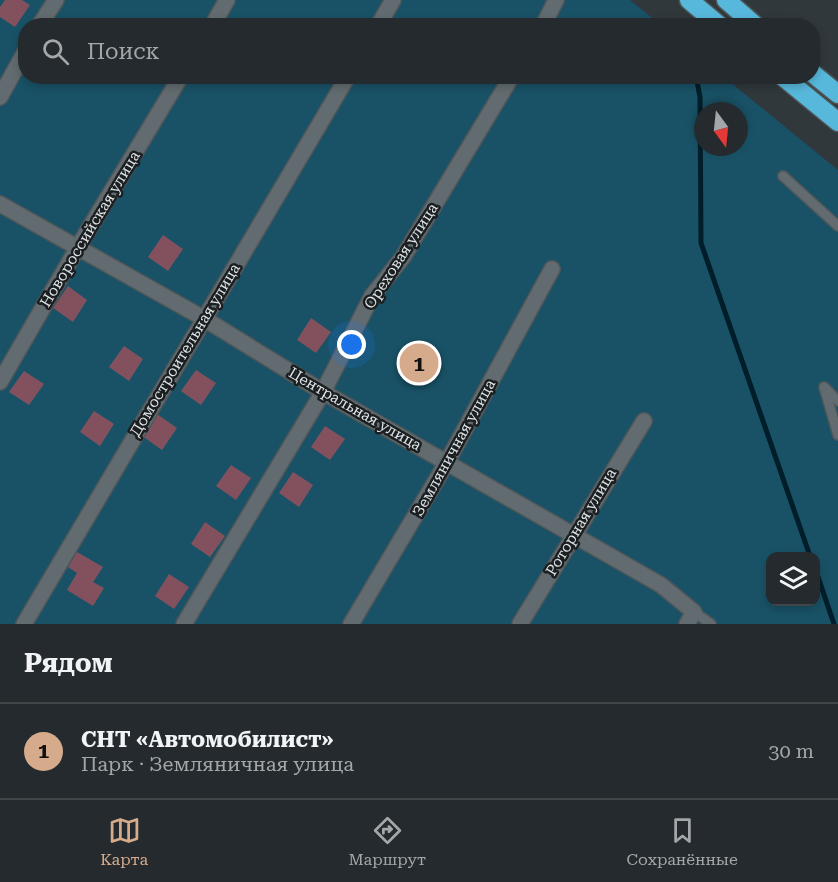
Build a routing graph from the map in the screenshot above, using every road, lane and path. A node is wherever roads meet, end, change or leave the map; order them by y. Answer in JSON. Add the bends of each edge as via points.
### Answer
{"nodes":[{"id":1,"x":56,"y":0,"type":"edge"},
{"id":2,"x":227,"y":0,"type":"edge"},
{"id":3,"x":393,"y":0,"type":"edge"},
{"id":4,"x":556,"y":0,"type":"edge"},
{"id":5,"x":689,"y":0,"type":"edge"},
{"id":6,"x":726,"y":0,"type":"edge"},
{"id":7,"x":44,"y":18,"type":"edge"},
{"id":8,"x":217,"y":18,"type":"edge"},
{"id":9,"x":383,"y":18,"type":"edge"},
{"id":10,"x":547,"y":18,"type":"edge"},
{"id":11,"x":710,"y":18,"type":"edge"},
{"id":12,"x":747,"y":18,"type":"edge"},
{"id":13,"x":18,"y":64,"type":"edge"},
{"id":14,"x":820,"y":79,"type":"edge"},
{"id":15,"x":177,"y":84,"type":"edge"},
{"id":16,"x":343,"y":84,"type":"edge"},
{"id":17,"x":507,"y":84,"type":"edge"},
{"id":18,"x":792,"y":84,"type":"edge"},
{"id":19,"x":838,"y":94,"type":"edge"},
{"id":20,"x":0,"y":97,"type":"edge"},
{"id":21,"x":838,"y":122,"type":"edge"},
{"id":22,"x":783,"y":176,"type":"dead end"},
{"id":23,"x":0,"y":204,"type":"edge"},
{"id":24,"x":838,"y":226,"type":"edge"},
{"id":25,"x":78,"y":247,"type":"junction"},
{"id":26,"x":552,"y":269,"type":"dead end"},
{"id":27,"x":203,"y":318,"type":"junction"},
{"id":28,"x":0,"y":381,"type":"edge"},
{"id":29,"x":323,"y":392,"type":"junction"},
{"id":30,"x":838,"y":401,"type":"edge"},
{"id":31,"x":644,"y":421,"type":"dead end"},
{"id":32,"x":838,"y":435,"type":"edge"},
{"id":33,"x":447,"y":462,"type":"junction"},
{"id":34,"x":572,"y":535,"type":"junction"},
{"id":35,"x":690,"y":618,"type":"edge"},
{"id":36,"x":24,"y":624,"type":"edge"},
{"id":37,"x":184,"y":624,"type":"edge"},
{"id":38,"x":351,"y":624,"type":"edge"},
{"id":39,"x":520,"y":624,"type":"edge"},
{"id":40,"x":711,"y":624,"type":"edge"}],
"edges":[{"from":1,"to":7,"type":"street"},
{"from":2,"to":8,"type":"street"},
{"from":3,"to":9,"type":"street"},
{"from":4,"to":10,"type":"street"},
{"from":5,"to":11,"type":"highway"},
{"from":6,"to":12,"type":"highway"},
{"from":13,"to":20,"type":"street"},
{"from":14,"to":19,"type":"highway"},
{"from":15,"to":25,"type":"street","name":"Новороссийская улица"},
{"from":16,"to":27,"type":"street","name":"Домостроительная улица"},
{"from":17,"to":29,"type":"street","name":"Ореховая улица","via":[[404,257],[372,296]]},
{"from":18,"to":21,"type":"highway"},
{"from":22,"to":24,"type":"lane"},
{"from":23,"to":25,"type":"street","name":"Центральная улица"},
{"from":25,"to":27,"type":"street","name":"Центральная улица"},
{"from":25,"to":28,"type":"street","name":"Новороссийская улица"},
{"from":26,"to":33,"type":"street","name":"Земляничная улица"},
{"from":27,"to":29,"type":"street","name":"Центральная улица"},
{"from":27,"to":36,"type":"street","name":"Домостроительная улица"},
{"from":29,"to":33,"type":"street","name":"Центральная улица"},
{"from":29,"to":37,"type":"street","name":"Ореховая улица"},
{"from":30,"to":32,"type":"lane","via":[[824,387]]},
{"from":31,"to":34,"type":"street","name":"Роторная улица"},
{"from":33,"to":34,"type":"street","name":"Центральная улица"},
{"from":33,"to":38,"type":"street","name":"Земляничная улица"},
{"from":34,"to":35,"type":"street","name":"Центральная улица","via":[[661,585]]},
{"from":34,"to":39,"type":"street","name":"Роторная улица"},
{"from":35,"to":40,"type":"lane"}]}
